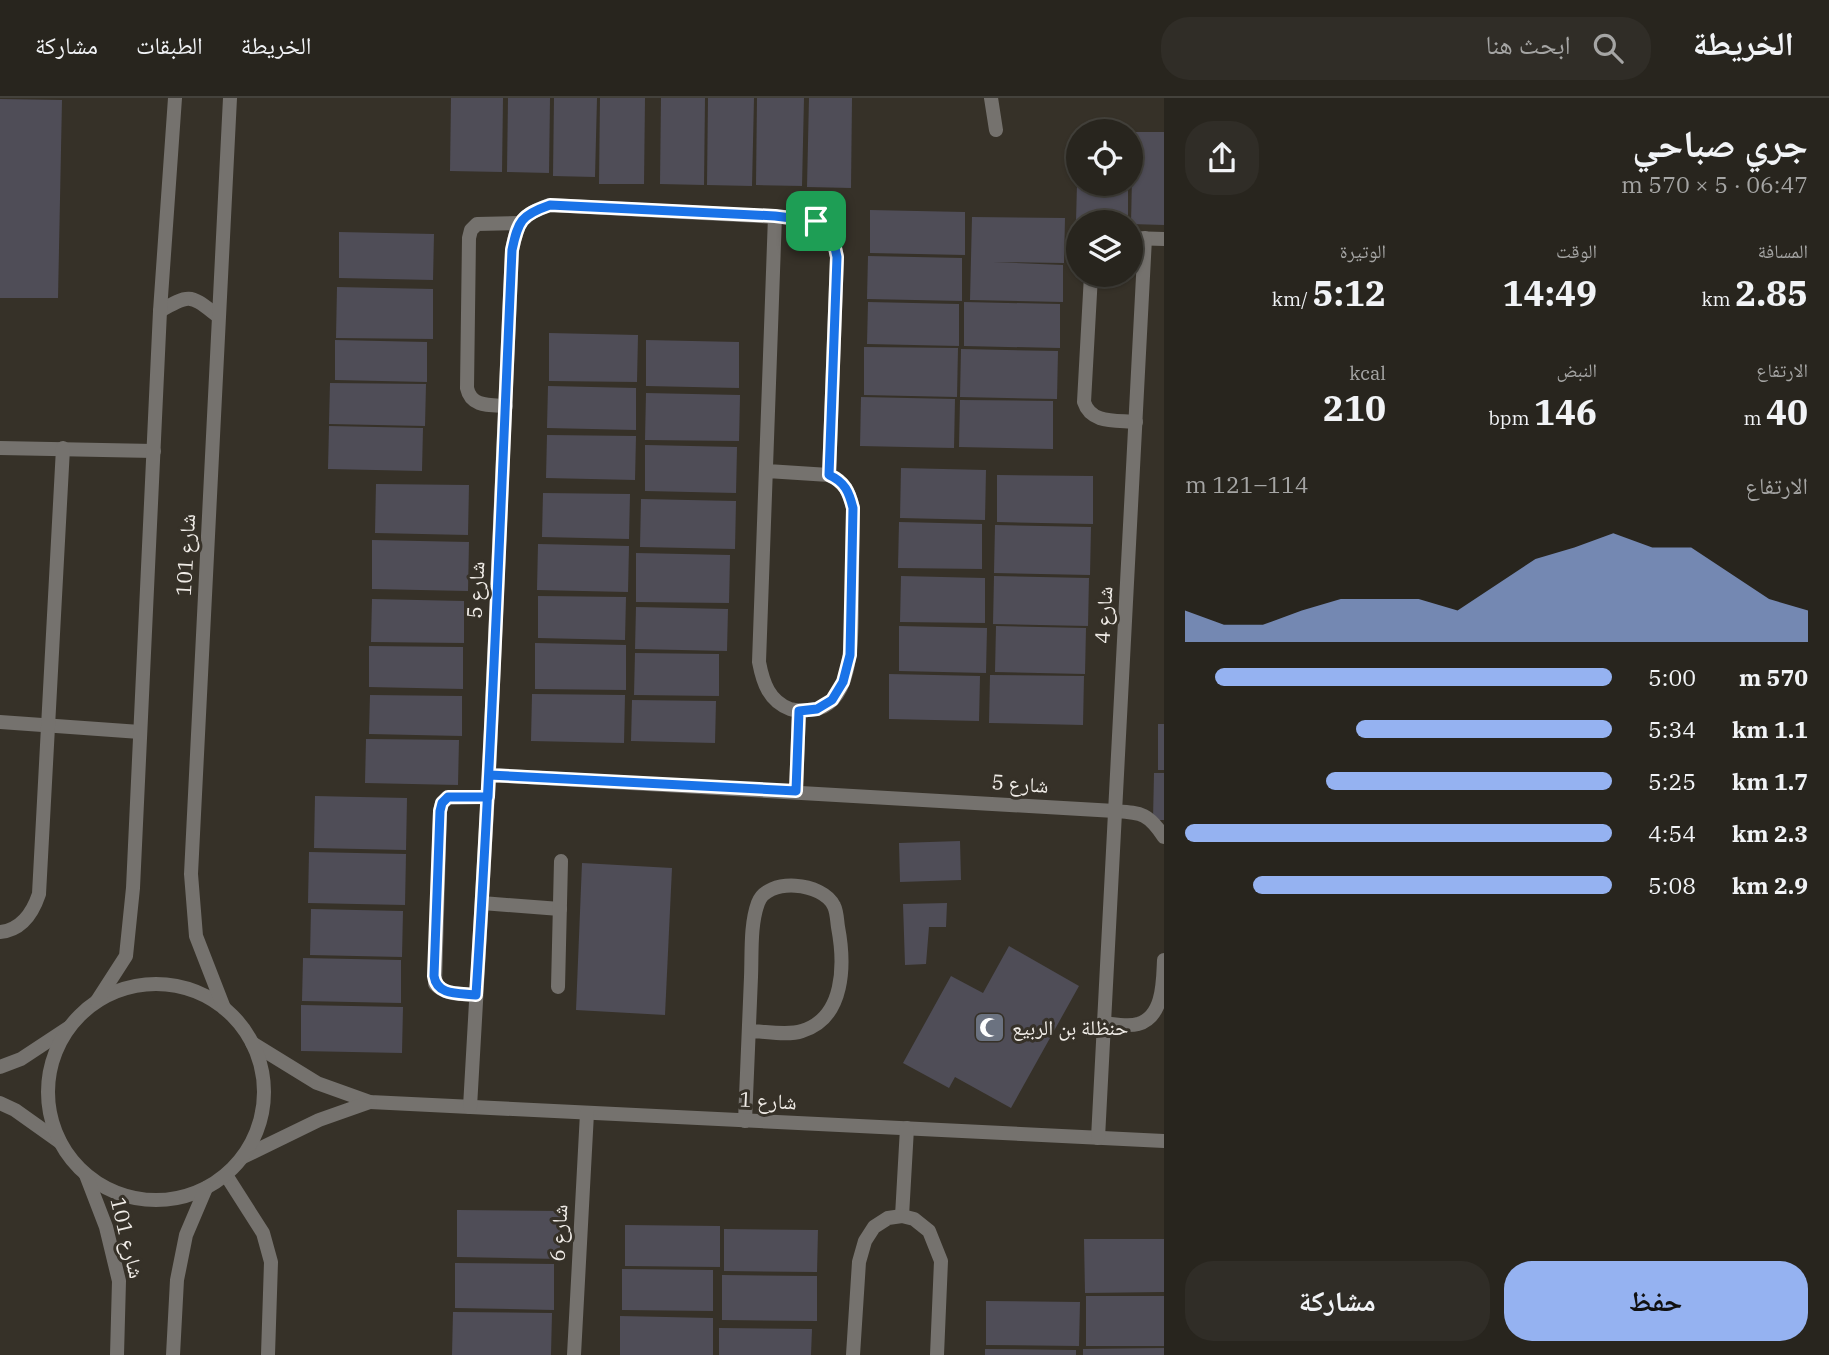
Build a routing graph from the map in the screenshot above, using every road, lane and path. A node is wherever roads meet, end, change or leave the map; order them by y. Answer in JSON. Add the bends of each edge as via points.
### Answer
{"nodes":[{"id":1,"x":175,"y":98,"type":"edge"},
{"id":2,"x":230,"y":98,"type":"edge"},
{"id":3,"x":991,"y":98,"type":"edge"},
{"id":4,"x":996,"y":130,"type":"dead end"},
{"id":5,"x":775,"y":216,"type":"junction"},
{"id":6,"x":520,"y":223,"type":"junction"},
{"id":7,"x":1143,"y":238,"type":"edge"},
{"id":8,"x":1164,"y":239,"type":"edge"},
{"id":9,"x":1090,"y":287,"type":"edge"},
{"id":10,"x":1137,"y":287,"type":"edge"},
{"id":11,"x":160,"y":311,"type":"junction"},
{"id":12,"x":218,"y":316,"type":"junction"},
{"id":13,"x":506,"y":406,"type":"junction"},
{"id":14,"x":1136,"y":422,"type":"junction"},
{"id":15,"x":0,"y":448,"type":"edge"},
{"id":16,"x":63,"y":448,"type":"junction"},
{"id":17,"x":154,"y":451,"type":"junction"},
{"id":18,"x":767,"y":471,"type":"junction"},
{"id":19,"x":829,"y":475,"type":"junction"},
{"id":20,"x":799,"y":711,"type":"junction"},
{"id":21,"x":0,"y":722,"type":"edge"},
{"id":22,"x":49,"y":725,"type":"junction"},
{"id":23,"x":140,"y":732,"type":"junction"},
{"id":24,"x":489,"y":775,"type":"junction"},
{"id":25,"x":796,"y":791,"type":"junction"},
{"id":26,"x":488,"y":797,"type":"junction"},
{"id":27,"x":1115,"y":811,"type":"junction"},
{"id":28,"x":1164,"y":837,"type":"edge"},
{"id":29,"x":561,"y":861,"type":"dead end"},
{"id":30,"x":482,"y":903,"type":"junction"},
{"id":31,"x":560,"y":909,"type":"junction"},
{"id":32,"x":0,"y":932,"type":"edge"},
{"id":33,"x":1164,"y":960,"type":"edge"},
{"id":34,"x":558,"y":986,"type":"dead end"},
{"id":35,"x":476,"y":995,"type":"junction"},
{"id":36,"x":97,"y":1001,"type":"junction"},
{"id":37,"x":224,"y":1009,"type":"junction"},
{"id":38,"x":1104,"y":1023,"type":"junction"},
{"id":39,"x":68,"y":1028,"type":"junction"},
{"id":40,"x":749,"y":1031,"type":"junction"},
{"id":41,"x":252,"y":1043,"type":"junction"},
{"id":42,"x":0,"y":1067,"type":"edge"},
{"id":43,"x":370,"y":1102,"type":"junction"},
{"id":44,"x":0,"y":1103,"type":"edge"},
{"id":45,"x":470,"y":1107,"type":"junction"},
{"id":46,"x":587,"y":1113,"type":"junction"},
{"id":47,"x":745,"y":1121,"type":"junction"},
{"id":48,"x":906,"y":1128,"type":"junction"},
{"id":49,"x":1098,"y":1138,"type":"junction"},
{"id":50,"x":1164,"y":1141,"type":"edge"},
{"id":51,"x":60,"y":1142,"type":"junction"},
{"id":52,"x":243,"y":1157,"type":"junction"},
{"id":53,"x":226,"y":1174,"type":"junction"},
{"id":54,"x":86,"y":1175,"type":"junction"},
{"id":55,"x":206,"y":1188,"type":"junction"},
{"id":56,"x":902,"y":1216,"type":"junction"},
{"id":57,"x":117,"y":1355,"type":"edge"},
{"id":58,"x":173,"y":1355,"type":"edge"},
{"id":59,"x":268,"y":1355,"type":"edge"},
{"id":60,"x":574,"y":1355,"type":"edge"},
{"id":61,"x":853,"y":1355,"type":"edge"},
{"id":62,"x":937,"y":1355,"type":"edge"}],
"edges":[{"from":1,"to":11,"type":"street","name":"شارع 101"},
{"from":2,"to":12,"type":"street","name":"شارع 101"},
{"from":3,"to":4,"type":"street"},
{"from":5,"to":6,"type":"street","via":[[550,205],[523,216]]},
{"from":5,"to":18,"type":"street"},
{"from":5,"to":19,"type":"street","via":[[816,221],[832,234],[837,257]]},
{"from":6,"to":13,"type":"street","name":"شارع 5","via":[[512,250]]},
{"from":6,"to":13,"type":"street","via":[[477,224],[469,238],[467,388],[475,402]]},
{"from":7,"to":8,"type":"street","name":"شارع 4"},
{"from":9,"to":14,"type":"street","via":[[1087,411],[1096,418]]},
{"from":10,"to":14,"type":"street","name":"شارع 4"},
{"from":11,"to":12,"type":"street","via":[[183,298],[195,299]]},
{"from":11,"to":17,"type":"street","name":"شارع 101"},
{"from":12,"to":37,"type":"street","name":"شارع 101","via":[[191,874],[196,936]]},
{"from":13,"to":24,"type":"street","name":"شارع 5"},
{"from":14,"to":27,"type":"street","name":"شارع 4"},
{"from":15,"to":16,"type":"street"},
{"from":16,"to":17,"type":"street"},
{"from":16,"to":22,"type":"street"},
{"from":17,"to":23,"type":"street","name":"شارع 101"},
{"from":18,"to":19,"type":"street"},
{"from":18,"to":20,"type":"street","via":[[759,662],[772,698]]},
{"from":19,"to":20,"type":"street","via":[[847,488],[853,508],[850,655],[843,682],[832,700],[817,709]]},
{"from":20,"to":25,"type":"street"},
{"from":21,"to":22,"type":"street"},
{"from":22,"to":23,"type":"street"},
{"from":22,"to":32,"type":"street","via":[[39,894],[32,914]]},
{"from":23,"to":36,"type":"street","name":"شارع 101","via":[[126,957]]},
{"from":24,"to":25,"type":"street","name":"شارع 5"},
{"from":24,"to":26,"type":"street","name":"شارع 5"},
{"from":25,"to":27,"type":"street","name":"شارع 5"},
{"from":26,"to":30,"type":"street","name":"شارع 5"},
{"from":26,"to":35,"type":"street","via":[[448,797],[440,811],[435,984],[440,990]]},
{"from":27,"to":28,"type":"street","via":[[1142,813]]},
{"from":27,"to":38,"type":"street","name":"شارع 4"},
{"from":29,"to":31,"type":"street"},
{"from":30,"to":31,"type":"street"},
{"from":30,"to":35,"type":"street","name":"شارع 5"},
{"from":31,"to":34,"type":"street"},
{"from":33,"to":38,"type":"street","via":[[1162,993],[1145,1022]]},
{"from":35,"to":45,"type":"street","name":"شارع 5"},
{"from":36,"to":37,"type":"street","via":[[128,987],[162,984],[195,991]]},
{"from":36,"to":39,"type":"street"},
{"from":37,"to":41,"type":"street"},
{"from":38,"to":49,"type":"street","name":"شارع 4"},
{"from":39,"to":42,"type":"street","via":[[21,1059]]},
{"from":39,"to":51,"type":"street","via":[[54,1055],[48,1083],[50,1113]]},
{"from":40,"to":40,"type":"street","via":[[758,900],[784,885],[803,885],[823,893],[834,905],[844,960],[827,1017],[799,1032]]},
{"from":40,"to":47,"type":"street"},
{"from":41,"to":43,"type":"street","name":"شارع 1","via":[[317,1083]]},
{"from":41,"to":52,"type":"street","via":[[262,1071],[264,1101],[257,1130]]},
{"from":43,"to":45,"type":"street","name":"شارع 1"},
{"from":43,"to":52,"type":"street","name":"شارع 1","via":[[319,1120]]},
{"from":44,"to":51,"type":"street"},
{"from":45,"to":46,"type":"street","name":"شارع 1"},
{"from":46,"to":47,"type":"street","name":"شارع 1"},
{"from":46,"to":60,"type":"street","name":"شارع 6"},
{"from":47,"to":48,"type":"street","name":"شارع 1"},
{"from":48,"to":49,"type":"street","name":"شارع 1"},
{"from":48,"to":56,"type":"street"},
{"from":49,"to":50,"type":"street","name":"شارع 1"},
{"from":51,"to":54,"type":"street"},
{"from":52,"to":53,"type":"street"},
{"from":53,"to":55,"type":"street"},
{"from":53,"to":59,"type":"street","via":[[263,1233],[271,1262]]},
{"from":54,"to":55,"type":"street","via":[[113,1192],[144,1200],[176,1199]]},
{"from":54,"to":57,"type":"street","name":"شارع 101","via":[[120,1281]]},
{"from":55,"to":58,"type":"street","name":"شارع 101","via":[[186,1235],[177,1280]]},
{"from":56,"to":61,"type":"street","via":[[874,1227],[865,1241],[859,1262]]},
{"from":56,"to":62,"type":"street","via":[[929,1231],[942,1261]]}]}
